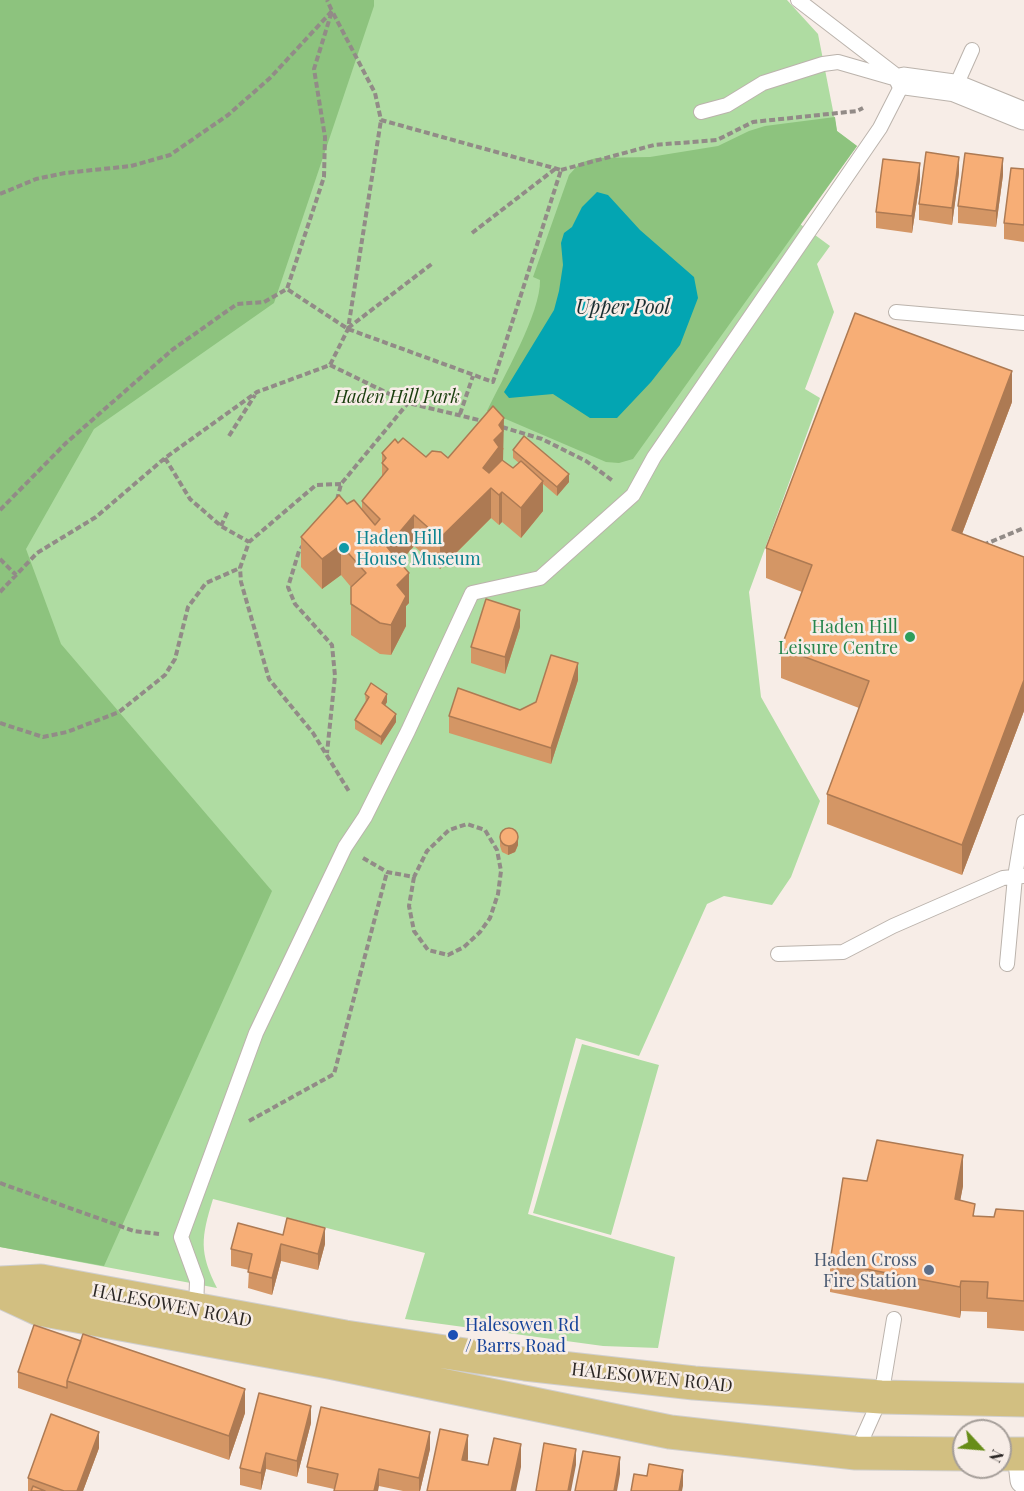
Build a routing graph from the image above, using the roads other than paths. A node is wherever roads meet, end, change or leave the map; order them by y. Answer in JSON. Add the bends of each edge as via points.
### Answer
{"nodes":[{"id":1,"x":798,"y":0,"type":"edge"},
{"id":2,"x":972,"y":50,"type":"dead end"},
{"id":3,"x":904,"y":81,"type":"junction"},
{"id":4,"x":955,"y":88,"type":"junction"},
{"id":5,"x":701,"y":112,"type":"dead end"},
{"id":6,"x":1024,"y":116,"type":"edge"},
{"id":7,"x":896,"y":312,"type":"dead end"},
{"id":8,"x":1024,"y":323,"type":"edge"},
{"id":9,"x":1024,"y":822,"type":"edge"},
{"id":10,"x":1020,"y":876,"type":"edge"},
{"id":11,"x":778,"y":954,"type":"dead end"},
{"id":12,"x":1007,"y":964,"type":"dead end"},
{"id":13,"x":0,"y":1283,"type":"edge"},
{"id":14,"x":0,"y":1291,"type":"edge"},
{"id":15,"x":196,"y":1311,"type":"junction"},
{"id":16,"x":894,"y":1318,"type":"dead end"},
{"id":17,"x":881,"y":1397,"type":"junction"},
{"id":18,"x":1024,"y":1400,"type":"edge"},
{"id":19,"x":856,"y":1453,"type":"junction"},
{"id":20,"x":952,"y":1454,"type":"edge"}],
"edges":[{"from":1,"to":3,"type":"lane"},
{"from":2,"to":4,"type":"lane"},
{"from":3,"to":4,"type":"street"},
{"from":3,"to":5,"type":"lane","via":[[838,62],[823,64],[763,83],[727,105]]},
{"from":3,"to":15,"type":"lane","via":[[880,128],[654,457],[633,495],[540,578],[472,593],[408,731],[365,817],[345,847],[256,1034],[181,1237],[197,1281]]},
{"from":4,"to":6,"type":"street"},
{"from":7,"to":8,"type":"lane"},
{"from":9,"to":10,"type":"lane"},
{"from":10,"to":11,"type":"lane","via":[[1003,878],[843,952]]},
{"from":10,"to":12,"type":"lane"},
{"from":13,"to":15,"type":"main road","name":"HALESOWEN ROAD","via":[[41,1281]]},
{"from":14,"to":19,"type":"main road","name":"HALESOWEN ROAD","via":[[39,1309],[329,1362],[670,1432]]},
{"from":15,"to":17,"type":"main road","name":"HALESOWEN ROAD","via":[[525,1364],[694,1383]]},
{"from":16,"to":17,"type":"lane"},
{"from":17,"to":18,"type":"main road","name":"HALESOWEN ROAD"},
{"from":17,"to":19,"type":"lane"},
{"from":19,"to":20,"type":"main road","name":"HALESOWEN ROAD"}]}
